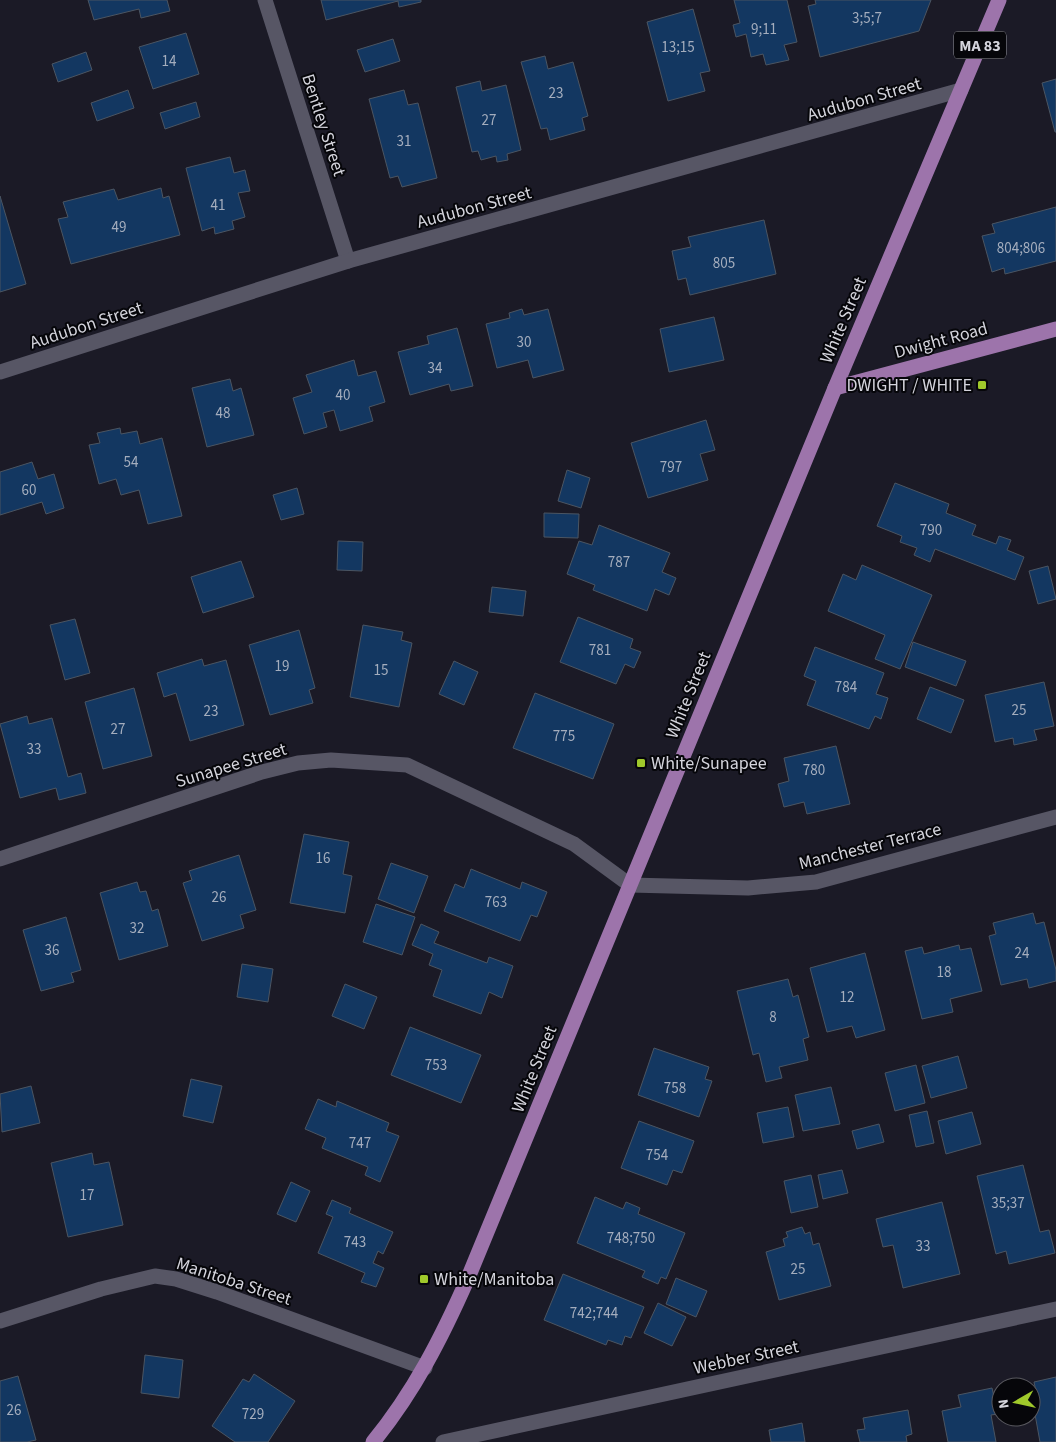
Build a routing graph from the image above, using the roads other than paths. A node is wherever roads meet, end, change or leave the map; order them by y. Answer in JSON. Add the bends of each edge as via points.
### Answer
{"nodes":[{"id":1,"x":265,"y":0,"type":"edge"},
{"id":2,"x":999,"y":0,"type":"edge"},
{"id":3,"x":961,"y":90,"type":"junction"},
{"id":4,"x":348,"y":261,"type":"junction"},
{"id":5,"x":1056,"y":329,"type":"edge"},
{"id":6,"x":0,"y":372,"type":"edge"},
{"id":7,"x":835,"y":388,"type":"junction"},
{"id":8,"x":1056,"y":816,"type":"edge"},
{"id":9,"x":0,"y":859,"type":"edge"},
{"id":10,"x":630,"y":885,"type":"junction"},
{"id":11,"x":1056,"y":1309,"type":"edge"},
{"id":12,"x":0,"y":1322,"type":"edge"},
{"id":13,"x":425,"y":1368,"type":"junction"},
{"id":14,"x":373,"y":1442,"type":"edge"},
{"id":15,"x":443,"y":1442,"type":"edge"}],
"edges":[{"from":1,"to":4,"type":"street","name":"Bentley Street"},
{"from":2,"to":3,"type":"main road","number":"MA 83"},
{"from":3,"to":4,"type":"street","name":"Audubon Street"},
{"from":3,"to":7,"type":"main road","name":"White Street","number":"MA 83"},
{"from":4,"to":6,"type":"street","name":"Audubon Street"},
{"from":5,"to":7,"type":"main road","name":"Dwight Road"},
{"from":7,"to":10,"type":"main road","name":"White Street","number":"MA 83"},
{"from":8,"to":10,"type":"street","name":"Manchester Terrace","via":[[816,882],[748,888]]},
{"from":9,"to":10,"type":"street","name":"Sunapee Street","via":[[282,766],[356,760],[407,765],[574,844]]},
{"from":10,"to":13,"type":"main road","name":"White Street","number":"MA 83","via":[[488,1232]]},
{"from":11,"to":15,"type":"street","name":"Webber Street"},
{"from":12,"to":13,"type":"street","name":"Manitoba Street","via":[[101,1289],[155,1276],[217,1292]]},
{"from":13,"to":14,"type":"main road","name":"White Street","number":"MA 83"}]}
